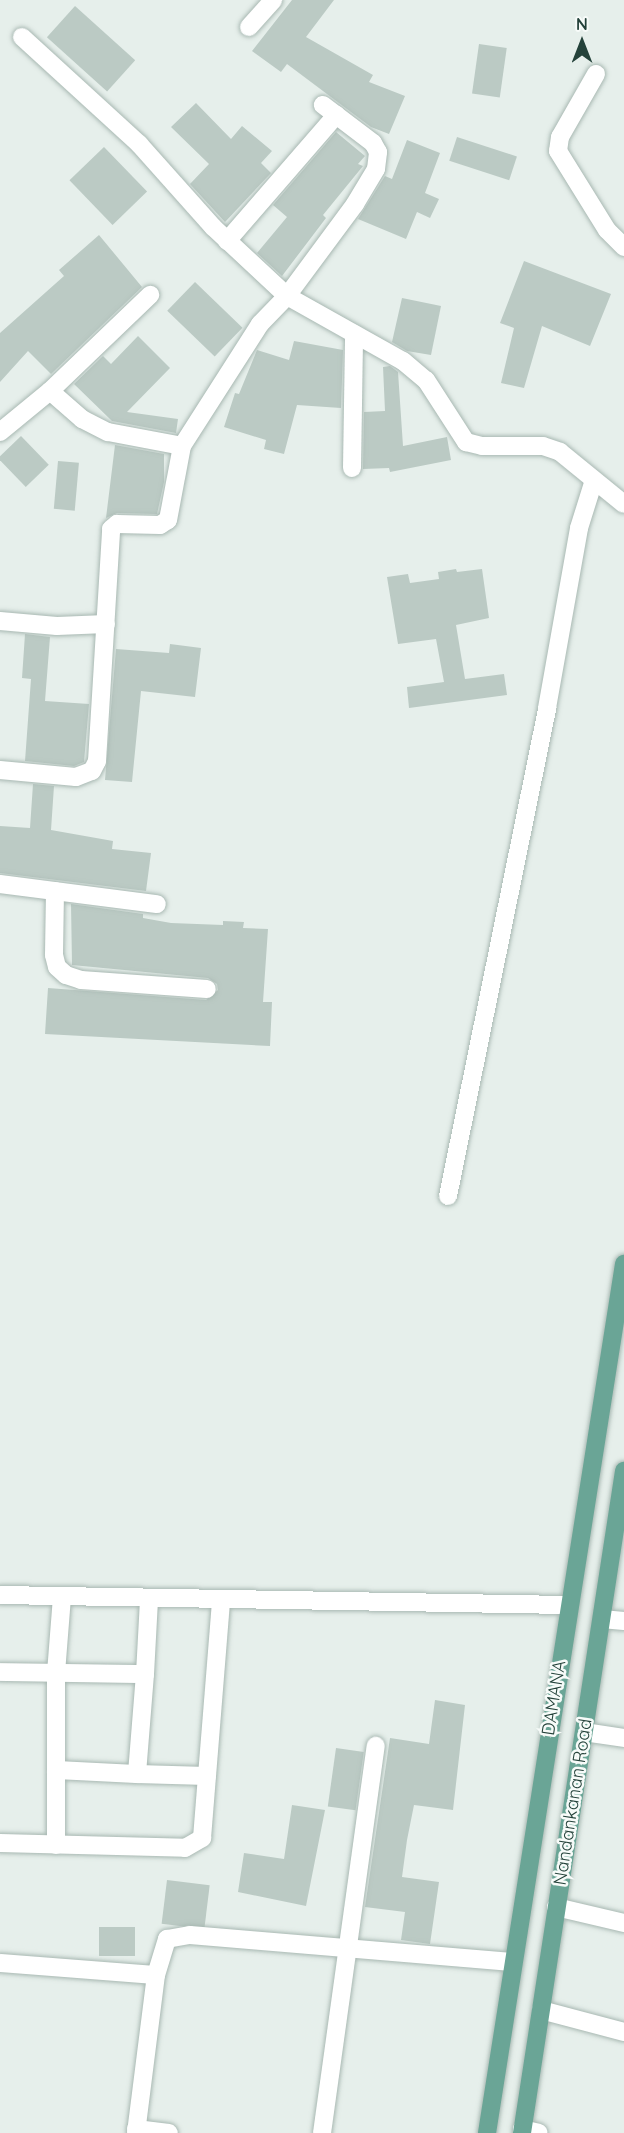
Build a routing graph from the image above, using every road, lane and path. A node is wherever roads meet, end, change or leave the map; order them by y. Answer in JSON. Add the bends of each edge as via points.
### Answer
{"nodes":[{"id":1,"x":273,"y":0,"type":"edge"},
{"id":2,"x":249,"y":27,"type":"dead end"},
{"id":3,"x":22,"y":37,"type":"dead end"},
{"id":4,"x":596,"y":74,"type":"dead end"},
{"id":5,"x":227,"y":241,"type":"junction"},
{"id":6,"x":624,"y":247,"type":"edge"},
{"id":7,"x":150,"y":295,"type":"dead end"},
{"id":8,"x":287,"y":296,"type":"junction"},
{"id":9,"x":354,"y":334,"type":"junction"},
{"id":10,"x":50,"y":392,"type":"junction"},
{"id":11,"x":4,"y":422,"type":"edge"},
{"id":12,"x":182,"y":446,"type":"junction"},
{"id":13,"x":352,"y":468,"type":"dead end"},
{"id":14,"x":594,"y":480,"type":"junction"},
{"id":15,"x":624,"y":504,"type":"edge"},
{"id":16,"x":0,"y":621,"type":"edge"},
{"id":17,"x":106,"y":624,"type":"junction"},
{"id":18,"x":0,"y":770,"type":"edge"},
{"id":19,"x":0,"y":884,"type":"edge"},
{"id":20,"x":55,"y":891,"type":"junction"},
{"id":21,"x":157,"y":904,"type":"dead end"},
{"id":22,"x":207,"y":990,"type":"dead end"},
{"id":23,"x":448,"y":1196,"type":"dead end"},
{"id":24,"x":624,"y":1264,"type":"edge"},
{"id":25,"x":619,"y":1326,"type":"edge"},
{"id":26,"x":624,"y":1471,"type":"edge"},
{"id":27,"x":621,"y":1518,"type":"edge"},
{"id":28,"x":0,"y":1595,"type":"edge"},
{"id":29,"x":62,"y":1597,"type":"junction"},
{"id":30,"x":149,"y":1599,"type":"junction"},
{"id":31,"x":221,"y":1601,"type":"junction"},
{"id":32,"x":568,"y":1605,"type":"junction"},
{"id":33,"x":602,"y":1619,"type":"junction"},
{"id":34,"x":624,"y":1621,"type":"edge"},
{"id":35,"x":0,"y":1672,"type":"edge"},
{"id":36,"x":56,"y":1673,"type":"junction"},
{"id":37,"x":145,"y":1674,"type":"junction"},
{"id":38,"x":584,"y":1732,"type":"junction"},
{"id":39,"x":624,"y":1738,"type":"edge"},
{"id":40,"x":376,"y":1746,"type":"dead end"},
{"id":41,"x":56,"y":1770,"type":"junction"},
{"id":42,"x":137,"y":1774,"type":"junction"},
{"id":43,"x":207,"y":1776,"type":"junction"},
{"id":44,"x":0,"y":1843,"type":"edge"},
{"id":45,"x":56,"y":1845,"type":"junction"},
{"id":46,"x":556,"y":1907,"type":"junction"},
{"id":47,"x":624,"y":1923,"type":"edge"},
{"id":48,"x":348,"y":1950,"type":"junction"},
{"id":49,"x":512,"y":1962,"type":"junction"},
{"id":50,"x":0,"y":1963,"type":"edge"},
{"id":51,"x":156,"y":1975,"type":"junction"},
{"id":52,"x":541,"y":2010,"type":"junction"},
{"id":53,"x":624,"y":2032,"type":"edge"},
{"id":54,"x":136,"y":2131,"type":"edge"},
{"id":55,"x":528,"y":2132,"type":"edge"},
{"id":56,"x":169,"y":2133,"type":"edge"},
{"id":57,"x":322,"y":2133,"type":"edge"},
{"id":58,"x":487,"y":2133,"type":"edge"}],
"edges":[{"from":1,"to":2,"type":"street"},
{"from":3,"to":5,"type":"street","via":[[139,144]]},
{"from":4,"to":6,"type":"street","via":[[560,136],[558,151],[607,230]]},
{"from":5,"to":8,"type":"street"},
{"from":5,"to":8,"type":"street","via":[[329,110],[373,143],[378,152],[376,169]]},
{"from":7,"to":10,"type":"street"},
{"from":8,"to":9,"type":"street"},
{"from":8,"to":12,"type":"street","via":[[260,324]]},
{"from":9,"to":13,"type":"street"},
{"from":9,"to":14,"type":"street","via":[[426,380],[466,442],[482,446],[543,446],[560,452]]},
{"from":10,"to":11,"type":"street"},
{"from":10,"to":12,"type":"street","via":[[82,419],[108,432]]},
{"from":12,"to":17,"type":"street","via":[[168,520],[160,525],[117,524],[111,529]]},
{"from":14,"to":15,"type":"street"},
{"from":14,"to":23,"type":"street","via":[[579,528],[548,708]]},
{"from":16,"to":17,"type":"street","via":[[57,626]]},
{"from":17,"to":18,"type":"street","via":[[97,761],[92,771],[56,777]]},
{"from":19,"to":20,"type":"street"},
{"from":20,"to":21,"type":"street"},
{"from":20,"to":22,"type":"street","via":[[54,955],[57,967],[66,975],[81,980]]},
{"from":24,"to":25,"type":"main road","name":"DAMANA"},
{"from":25,"to":32,"type":"main road","name":"DAMANA"},
{"from":26,"to":27,"type":"main road","name":"Nandankanan Road"},
{"from":27,"to":33,"type":"main road","name":"Nandankanan Road"},
{"from":28,"to":29,"type":"street"},
{"from":29,"to":30,"type":"street"},
{"from":29,"to":36,"type":"street"},
{"from":30,"to":31,"type":"street"},
{"from":30,"to":37,"type":"street"},
{"from":31,"to":32,"type":"street"},
{"from":31,"to":43,"type":"street"},
{"from":32,"to":49,"type":"main road","name":"DAMANA"},
{"from":33,"to":34,"type":"street"},
{"from":33,"to":38,"type":"main road","name":"Nandankanan Road"},
{"from":35,"to":36,"type":"street"},
{"from":36,"to":37,"type":"street"},
{"from":36,"to":41,"type":"street"},
{"from":37,"to":42,"type":"street"},
{"from":38,"to":39,"type":"street"},
{"from":38,"to":46,"type":"main road","name":"Nandankanan Road"},
{"from":40,"to":48,"type":"street"},
{"from":41,"to":42,"type":"street"},
{"from":41,"to":45,"type":"street"},
{"from":42,"to":43,"type":"street"},
{"from":43,"to":45,"type":"street","via":[[205,1824],[196,1845]]},
{"from":44,"to":45,"type":"street"},
{"from":46,"to":47,"type":"street"},
{"from":46,"to":52,"type":"main road","name":"Nandankanan Road"},
{"from":48,"to":49,"type":"street"},
{"from":48,"to":51,"type":"street","via":[[190,1935],[167,1939]]},
{"from":48,"to":57,"type":"street"},
{"from":49,"to":58,"type":"main road","name":"DAMANA"},
{"from":50,"to":51,"type":"street"},
{"from":51,"to":54,"type":"street"},
{"from":52,"to":53,"type":"street"},
{"from":52,"to":55,"type":"main road","name":"Nandankanan Road"},
{"from":54,"to":56,"type":"street"}]}
